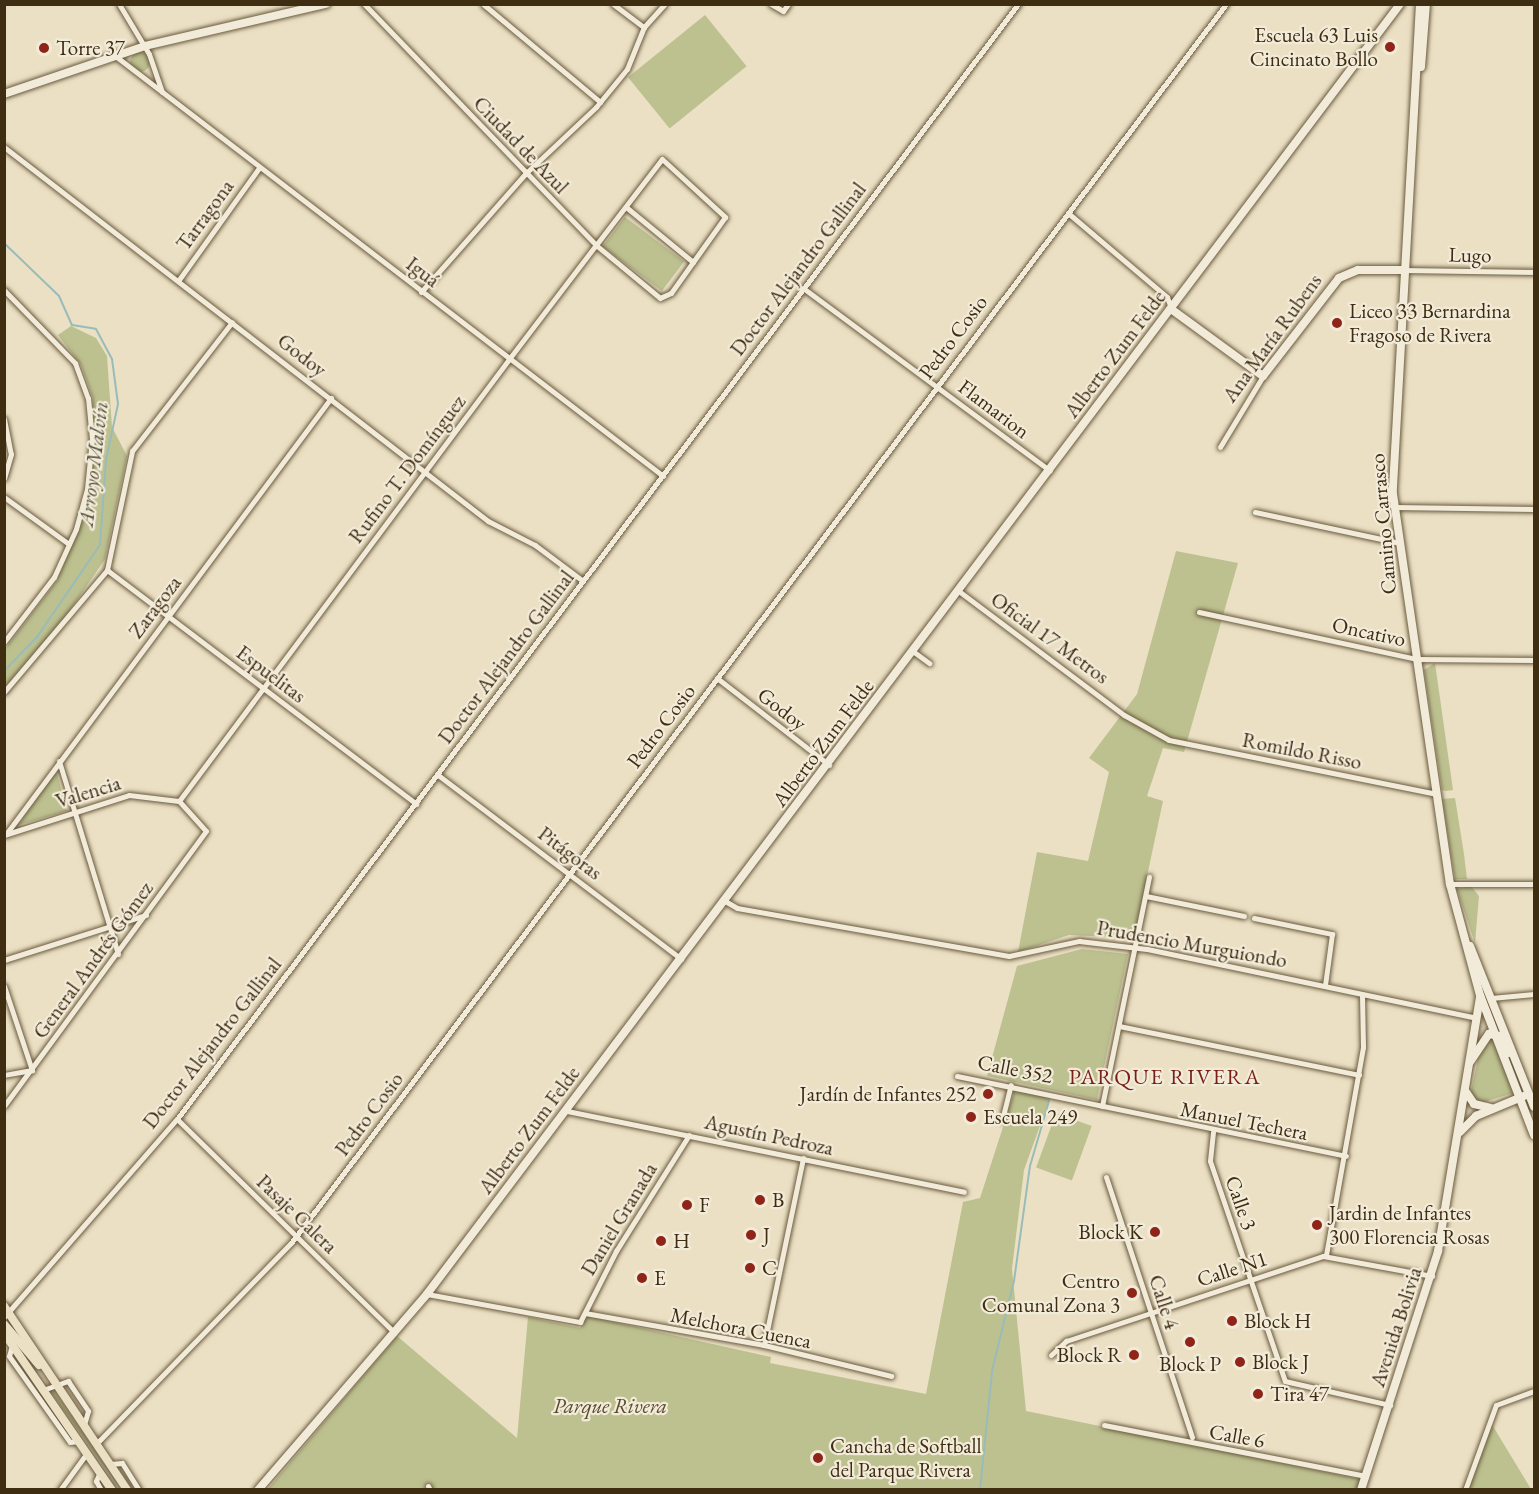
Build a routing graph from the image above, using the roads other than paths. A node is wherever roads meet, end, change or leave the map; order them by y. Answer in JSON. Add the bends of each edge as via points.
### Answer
{"nodes":[{"id":1,"x":119,"y":4,"type":"edge"},
{"id":2,"x":326,"y":4,"type":"edge"},
{"id":3,"x":364,"y":4,"type":"edge"},
{"id":4,"x":483,"y":4,"type":"edge"},
{"id":5,"x":613,"y":4,"type":"edge"},
{"id":6,"x":665,"y":4,"type":"edge"},
{"id":7,"x":771,"y":4,"type":"edge"},
{"id":8,"x":788,"y":4,"type":"edge"},
{"id":9,"x":1018,"y":4,"type":"edge"},
{"id":10,"x":1226,"y":4,"type":"edge"},
{"id":11,"x":1400,"y":4,"type":"edge"},
{"id":12,"x":1420,"y":4,"type":"edge"},
{"id":13,"x":1426,"y":4,"type":"edge"},
{"id":14,"x":644,"y":27,"type":"junction"},
{"id":15,"x":146,"y":46,"type":"junction"},
{"id":16,"x":114,"y":55,"type":"junction"},
{"id":17,"x":154,"y":69,"type":"junction"},
{"id":18,"x":1419,"y":74,"type":"junction"},
{"id":19,"x":142,"y":77,"type":"junction"},
{"id":20,"x":4,"y":94,"type":"edge"},
{"id":21,"x":162,"y":94,"type":"junction"},
{"id":22,"x":600,"y":102,"type":"junction"},
{"id":23,"x":4,"y":147,"type":"edge"},
{"id":24,"x":259,"y":168,"type":"junction"},
{"id":25,"x":525,"y":174,"type":"junction"},
{"id":26,"x":626,"y":207,"type":"junction"},
{"id":27,"x":1068,"y":213,"type":"junction"},
{"id":28,"x":596,"y":244,"type":"junction"},
{"id":29,"x":693,"y":262,"type":"junction"},
{"id":30,"x":1405,"y":270,"type":"junction"},
{"id":31,"x":1534,"y":272,"type":"edge"},
{"id":32,"x":178,"y":281,"type":"junction"},
{"id":33,"x":803,"y":288,"type":"junction"},
{"id":34,"x":4,"y":290,"type":"edge"},
{"id":35,"x":421,"y":292,"type":"junction"},
{"id":36,"x":1171,"y":309,"type":"junction"},
{"id":37,"x":232,"y":322,"type":"junction"},
{"id":38,"x":509,"y":359,"type":"junction"},
{"id":39,"x":1263,"y":376,"type":"junction"},
{"id":40,"x":936,"y":387,"type":"junction"},
{"id":41,"x":331,"y":398,"type":"junction"},
{"id":42,"x":4,"y":418,"type":"edge"},
{"id":43,"x":1220,"y":447,"type":"dead end"},
{"id":44,"x":426,"y":471,"type":"junction"},
{"id":45,"x":1050,"y":471,"type":"junction"},
{"id":46,"x":663,"y":476,"type":"junction"},
{"id":47,"x":4,"y":478,"type":"edge"},
{"id":48,"x":4,"y":497,"type":"edge"},
{"id":49,"x":1395,"y":507,"type":"junction"},
{"id":50,"x":1534,"y":509,"type":"edge"},
{"id":51,"x":1255,"y":512,"type":"dead end"},
{"id":52,"x":1399,"y":543,"type":"junction"},
{"id":53,"x":69,"y":544,"type":"junction"},
{"id":54,"x":107,"y":570,"type":"junction"},
{"id":55,"x":583,"y":581,"type":"junction"},
{"id":56,"x":960,"y":592,"type":"junction"},
{"id":57,"x":1199,"y":612,"type":"dead end"},
{"id":58,"x":168,"y":617,"type":"junction"},
{"id":59,"x":4,"y":642,"type":"edge"},
{"id":60,"x":915,"y":652,"type":"junction"},
{"id":61,"x":1416,"y":659,"type":"junction"},
{"id":62,"x":1534,"y":660,"type":"edge"},
{"id":63,"x":929,"y":663,"type":"dead end"},
{"id":64,"x":717,"y":678,"type":"junction"},
{"id":65,"x":263,"y":688,"type":"junction"},
{"id":66,"x":4,"y":692,"type":"edge"},
{"id":67,"x":1162,"y":736,"type":"joint"},
{"id":68,"x":59,"y":761,"type":"junction"},
{"id":69,"x":829,"y":765,"type":"junction"},
{"id":70,"x":438,"y":775,"type":"junction"},
{"id":71,"x":1436,"y":794,"type":"junction"},
{"id":72,"x":179,"y":801,"type":"junction"},
{"id":73,"x":416,"y":804,"type":"junction"},
{"id":74,"x":75,"y":813,"type":"junction"},
{"id":75,"x":5,"y":835,"type":"edge"},
{"id":76,"x":570,"y":874,"type":"junction"},
{"id":77,"x":1149,"y":878,"type":"dead end"},
{"id":78,"x":1450,"y":884,"type":"junction"},
{"id":79,"x":1534,"y":884,"type":"edge"},
{"id":80,"x":1146,"y":896,"type":"junction"},
{"id":81,"x":725,"y":901,"type":"junction"},
{"id":82,"x":147,"y":915,"type":"junction"},
{"id":83,"x":1244,"y":916,"type":"dead end"},
{"id":84,"x":1254,"y":918,"type":"dead end"},
{"id":85,"x":109,"y":927,"type":"junction"},
{"id":86,"x":1462,"y":931,"type":"junction"},
{"id":87,"x":1135,"y":947,"type":"junction"},
{"id":88,"x":118,"y":954,"type":"junction"},
{"id":89,"x":681,"y":959,"type":"junction"},
{"id":90,"x":4,"y":960,"type":"edge"},
{"id":91,"x":1325,"y":985,"type":"junction"},
{"id":92,"x":4,"y":986,"type":"edge"},
{"id":93,"x":1362,"y":994,"type":"junction"},
{"id":94,"x":1534,"y":994,"type":"edge"},
{"id":95,"x":1480,"y":995,"type":"junction"},
{"id":96,"x":1491,"y":998,"type":"junction"},
{"id":97,"x":1476,"y":1018,"type":"junction"},
{"id":98,"x":1119,"y":1026,"type":"junction"},
{"id":99,"x":1493,"y":1033,"type":"junction"},
{"id":100,"x":1516,"y":1062,"type":"junction"},
{"id":101,"x":1469,"y":1063,"type":"junction"},
{"id":102,"x":32,"y":1070,"type":"junction"},
{"id":103,"x":1359,"y":1075,"type":"junction"},
{"id":104,"x":4,"y":1076,"type":"edge"},
{"id":105,"x":957,"y":1076,"type":"dead end"},
{"id":106,"x":1011,"y":1085,"type":"junction"},
{"id":107,"x":1465,"y":1090,"type":"junction"},
{"id":108,"x":1532,"y":1093,"type":"edge"},
{"id":109,"x":1519,"y":1097,"type":"junction"},
{"id":110,"x":4,"y":1106,"type":"edge"},
{"id":111,"x":1102,"y":1106,"type":"junction"},
{"id":112,"x":1492,"y":1107,"type":"junction"},
{"id":113,"x":1534,"y":1107,"type":"edge"},
{"id":114,"x":567,"y":1111,"type":"junction"},
{"id":115,"x":177,"y":1119,"type":"junction"},
{"id":116,"x":1002,"y":1120,"type":"dead end"},
{"id":117,"x":1213,"y":1132,"type":"junction"},
{"id":118,"x":689,"y":1135,"type":"junction"},
{"id":119,"x":1534,"y":1135,"type":"edge"},
{"id":120,"x":1458,"y":1136,"type":"junction"},
{"id":121,"x":1346,"y":1156,"type":"junction"},
{"id":122,"x":803,"y":1158,"type":"junction"},
{"id":123,"x":1106,"y":1177,"type":"dead end"},
{"id":124,"x":964,"y":1192,"type":"dead end"},
{"id":125,"x":296,"y":1237,"type":"junction"},
{"id":126,"x":1326,"y":1255,"type":"junction"},
{"id":127,"x":1432,"y":1276,"type":"junction"},
{"id":128,"x":1250,"y":1280,"type":"junction"},
{"id":129,"x":427,"y":1294,"type":"junction"},
{"id":130,"x":5,"y":1312,"type":"edge"},
{"id":131,"x":585,"y":1313,"type":"junction"},
{"id":132,"x":1151,"y":1313,"type":"junction"},
{"id":133,"x":4,"y":1324,"type":"edge"},
{"id":134,"x":4,"y":1333,"type":"edge"},
{"id":135,"x":395,"y":1333,"type":"junction"},
{"id":136,"x":12,"y":1344,"type":"junction"},
{"id":137,"x":764,"y":1345,"type":"junction"},
{"id":138,"x":1051,"y":1355,"type":"dead end"},
{"id":139,"x":45,"y":1368,"type":"junction"},
{"id":140,"x":891,"y":1376,"type":"dead end"},
{"id":141,"x":55,"y":1381,"type":"junction"},
{"id":142,"x":43,"y":1390,"type":"junction"},
{"id":143,"x":1532,"y":1392,"type":"edge"},
{"id":144,"x":1534,"y":1400,"type":"edge"},
{"id":145,"x":1390,"y":1405,"type":"junction"},
{"id":146,"x":1104,"y":1425,"type":"dead end"},
{"id":147,"x":1192,"y":1437,"type":"dead end"},
{"id":148,"x":79,"y":1441,"type":"junction"},
{"id":149,"x":96,"y":1444,"type":"junction"},
{"id":150,"x":87,"y":1453,"type":"junction"},
{"id":151,"x":110,"y":1464,"type":"junction"},
{"id":152,"x":100,"y":1472,"type":"junction"},
{"id":153,"x":1366,"y":1476,"type":"junction"},
{"id":154,"x":60,"y":1490,"type":"edge"},
{"id":155,"x":101,"y":1490,"type":"edge"},
{"id":156,"x":112,"y":1490,"type":"edge"},
{"id":157,"x":127,"y":1490,"type":"edge"},
{"id":158,"x":139,"y":1490,"type":"edge"},
{"id":159,"x":258,"y":1490,"type":"edge"},
{"id":160,"x":1361,"y":1490,"type":"edge"},
{"id":161,"x":1465,"y":1490,"type":"edge"}],
"edges":[{"from":1,"to":15,"type":"street"},
{"from":2,"to":15,"type":"street"},
{"from":3,"to":25,"type":"street","name":"Ciudad de Azul"},
{"from":4,"to":22,"type":"street"},
{"from":5,"to":14,"type":"street"},
{"from":6,"to":14,"type":"street"},
{"from":7,"to":8,"type":"street","via":[[783,11]]},
{"from":9,"to":33,"type":"street","name":"Doctor Alejandro Gallinal"},
{"from":10,"to":27,"type":"street","name":"Pedro Cosio"},
{"from":11,"to":36,"type":"street","name":"Alberto Zum Felde"},
{"from":12,"to":18,"type":"street","name":"Camino Carrasco"},
{"from":13,"to":18,"type":"street","name":"Camino Carrasco"},
{"from":14,"to":22,"type":"street","via":[[627,69]]},
{"from":15,"to":16,"type":"street"},
{"from":15,"to":17,"type":"street"},
{"from":16,"to":19,"type":"street","name":"Iguá"},
{"from":16,"to":20,"type":"street"},
{"from":17,"to":19,"type":"street"},
{"from":17,"to":21,"type":"street"},
{"from":18,"to":30,"type":"street","name":"Camino Carrasco"},
{"from":19,"to":21,"type":"street","name":"Iguá"},
{"from":21,"to":24,"type":"street","name":"Iguá"},
{"from":22,"to":25,"type":"street"},
{"from":23,"to":32,"type":"street","name":"Godoy"},
{"from":24,"to":32,"type":"street","name":"Tarragona"},
{"from":24,"to":35,"type":"street","name":"Iguá"},
{"from":25,"to":28,"type":"street","name":"Ciudad de Azul"},
{"from":25,"to":35,"type":"street"},
{"from":26,"to":28,"type":"street","name":"Rufino T. Domínguez"},
{"from":26,"to":29,"type":"street"},
{"from":26,"to":29,"type":"street","name":"Rufino T. Domínguez","via":[[662,159],[724,213]]},
{"from":27,"to":36,"type":"street","via":[[1167,297]]},
{"from":27,"to":40,"type":"street","name":"Pedro Cosio"},
{"from":28,"to":29,"type":"street","name":"Ciudad de Azul","via":[[664,298]]},
{"from":28,"to":38,"type":"street","name":"Rufino T. Domínguez"},
{"from":30,"to":31,"type":"street","name":"Lugo"},
{"from":30,"to":39,"type":"street","name":"Ana María Rubens","via":[[1358,270],[1339,278]]},
{"from":30,"to":49,"type":"street","name":"Camino Carrasco","via":[[1392,452]]},
{"from":32,"to":37,"type":"street","name":"Godoy"},
{"from":33,"to":40,"type":"street","name":"Flamarion"},
{"from":33,"to":46,"type":"street","name":"Doctor Alejandro Gallinal"},
{"from":34,"to":53,"type":"street","via":[[64,346],[88,398],[90,474]]},
{"from":35,"to":38,"type":"street","name":"Iguá"},
{"from":36,"to":39,"type":"street"},
{"from":36,"to":45,"type":"street","name":"Alberto Zum Felde"},
{"from":37,"to":41,"type":"street","name":"Godoy"},
{"from":37,"to":54,"type":"street","via":[[132,451]]},
{"from":38,"to":44,"type":"street","name":"Rufino T. Domínguez"},
{"from":38,"to":46,"type":"street","name":"Iguá"},
{"from":39,"to":43,"type":"street","name":"Ana María Rubens"},
{"from":40,"to":45,"type":"street","name":"Flamarion"},
{"from":40,"to":64,"type":"street","name":"Pedro Cosio"},
{"from":41,"to":44,"type":"street","name":"Godoy"},
{"from":41,"to":58,"type":"street","name":"Zaragoza"},
{"from":42,"to":47,"type":"street","via":[[11,454]]},
{"from":44,"to":55,"type":"street","name":"Godoy","via":[[488,521],[535,545]]},
{"from":44,"to":65,"type":"street","name":"Rufino T. Domínguez"},
{"from":45,"to":56,"type":"street","name":"Alberto Zum Felde"},
{"from":46,"to":55,"type":"street","name":"Doctor Alejandro Gallinal"},
{"from":48,"to":53,"type":"street"},
{"from":49,"to":50,"type":"street"},
{"from":49,"to":52,"type":"street","name":"Camino Carrasco"},
{"from":51,"to":52,"type":"street"},
{"from":52,"to":61,"type":"street","name":"Camino Carrasco"},
{"from":53,"to":59,"type":"street","via":[[41,596]]},
{"from":54,"to":58,"type":"street","name":"Espuelitas"},
{"from":54,"to":66,"type":"street"},
{"from":55,"to":70,"type":"street","name":"Doctor Alejandro Gallinal"},
{"from":56,"to":60,"type":"street","name":"Alberto Zum Felde"},
{"from":56,"to":67,"type":"street","name":"Oficial 17 Metros"},
{"from":57,"to":61,"type":"street","name":"Oncativo"},
{"from":58,"to":65,"type":"street","name":"Espuelitas"},
{"from":58,"to":68,"type":"street","name":"Zaragoza"},
{"from":60,"to":63,"type":"street"},
{"from":60,"to":69,"type":"street","name":"Alberto Zum Felde"},
{"from":61,"to":62,"type":"street","name":"Oncativo"},
{"from":61,"to":71,"type":"street","name":"Camino Carrasco"},
{"from":64,"to":69,"type":"street","name":"Godoy"},
{"from":64,"to":76,"type":"street","name":"Pedro Cosio"},
{"from":65,"to":72,"type":"street","name":"Rufino T. Domínguez"},
{"from":65,"to":73,"type":"street","name":"Espuelitas"},
{"from":67,"to":71,"type":"street","name":"Romildo Risso"},
{"from":68,"to":74,"type":"street"},
{"from":68,"to":75,"type":"street","name":"Zaragoza"},
{"from":69,"to":81,"type":"street","name":"Alberto Zum Felde"},
{"from":70,"to":73,"type":"street","name":"Doctor Alejandro Gallinal"},
{"from":70,"to":76,"type":"street","name":"Pitágoras"},
{"from":71,"to":78,"type":"street","name":"Camino Carrasco"},
{"from":72,"to":74,"type":"street","name":"Valencia","via":[[129,795]]},
{"from":72,"to":82,"type":"street","name":"General Andrés Gómez","via":[[206,831]]},
{"from":73,"to":115,"type":"street","name":"Doctor Alejandro Gallinal"},
{"from":74,"to":75,"type":"street","name":"Valencia"},
{"from":74,"to":85,"type":"street"},
{"from":76,"to":89,"type":"street","name":"Pitágoras"},
{"from":76,"to":125,"type":"street","name":"Pedro Cosio"},
{"from":77,"to":80,"type":"street"},
{"from":78,"to":79,"type":"street"},
{"from":78,"to":86,"type":"street","name":"Camino Carrasco"},
{"from":80,"to":83,"type":"street"},
{"from":80,"to":87,"type":"street"},
{"from":81,"to":87,"type":"street","name":"Prudencio Murguiondo","via":[[1009,956],[1079,942]]},
{"from":81,"to":89,"type":"street","name":"Alberto Zum Felde"},
{"from":82,"to":85,"type":"street"},
{"from":82,"to":88,"type":"street","name":"General Andrés Gómez"},
{"from":84,"to":91,"type":"street","via":[[1332,934]]},
{"from":85,"to":88,"type":"street"},
{"from":85,"to":90,"type":"street"},
{"from":86,"to":95,"type":"street","name":"Camino Carrasco"},
{"from":86,"to":96,"type":"street","name":"Camino Carrasco"},
{"from":87,"to":91,"type":"street","name":"Prudencio Murguiondo"},
{"from":87,"to":98,"type":"street"},
{"from":88,"to":102,"type":"street","name":"General Andrés Gómez"},
{"from":89,"to":114,"type":"street","name":"Alberto Zum Felde"},
{"from":91,"to":93,"type":"street","name":"Prudencio Murguiondo"},
{"from":92,"to":102,"type":"street"},
{"from":93,"to":97,"type":"street","name":"Prudencio Murguiondo"},
{"from":93,"to":103,"type":"street"},
{"from":94,"to":96,"type":"street"},
{"from":95,"to":97,"type":"street","name":"Avenida Bolivia"},
{"from":95,"to":99,"type":"street","name":"Camino Carrasco"},
{"from":96,"to":100,"type":"street","name":"Camino Carrasco"},
{"from":97,"to":101,"type":"street","name":"Avenida Bolivia"},
{"from":98,"to":103,"type":"street"},
{"from":98,"to":111,"type":"street"},
{"from":99,"to":100,"type":"street","name":"Camino Carrasco"},
{"from":99,"to":101,"type":"street","name":"Avenida Bolivia","via":[[1481,1038]]},
{"from":99,"to":109,"type":"street","name":"Camino Carrasco"},
{"from":100,"to":108,"type":"street","name":"Camino Carrasco"},
{"from":101,"to":107,"type":"street","name":"Avenida Bolivia"},
{"from":102,"to":104,"type":"street"},
{"from":102,"to":110,"type":"street","name":"General Andrés Gómez"},
{"from":103,"to":121,"type":"street"},
{"from":105,"to":106,"type":"street","name":"Calle 352"},
{"from":106,"to":111,"type":"street","name":"Calle 352"},
{"from":106,"to":116,"type":"street"},
{"from":107,"to":112,"type":"street","via":[[1474,1104]]},
{"from":107,"to":120,"type":"street","name":"Avenida Bolivia"},
{"from":108,"to":109,"type":"street"},
{"from":108,"to":113,"type":"street","name":"Camino Carrasco"},
{"from":109,"to":112,"type":"street"},
{"from":109,"to":119,"type":"street","name":"Camino Carrasco"},
{"from":111,"to":117,"type":"street","name":"Manuel Techera"},
{"from":112,"to":120,"type":"street","via":[[1471,1119]]},
{"from":114,"to":118,"type":"street","name":"Agustín Pedroza"},
{"from":114,"to":129,"type":"street","name":"Alberto Zum Felde"},
{"from":115,"to":125,"type":"street","name":"Pasaje Calera"},
{"from":115,"to":130,"type":"street","name":"Doctor Alejandro Gallinal"},
{"from":117,"to":121,"type":"street","name":"Manuel Techera"},
{"from":117,"to":128,"type":"street","name":"Calle 3","via":[[1209,1158]]},
{"from":118,"to":122,"type":"street","name":"Agustín Pedroza"},
{"from":118,"to":131,"type":"street","name":"Daniel Granada","via":[[616,1251]]},
{"from":120,"to":127,"type":"street","name":"Avenida Bolivia"},
{"from":121,"to":126,"type":"street"},
{"from":122,"to":124,"type":"street","name":"Agustín Pedroza"},
{"from":122,"to":137,"type":"street"},
{"from":123,"to":132,"type":"street","name":"Calle 4"},
{"from":125,"to":135,"type":"street","name":"Pasaje Calera"},
{"from":125,"to":149,"type":"street","name":"Pedro Cosio"},
{"from":126,"to":127,"type":"street","name":"Calle N1"},
{"from":126,"to":128,"type":"street","name":"Calle N1"},
{"from":127,"to":145,"type":"street","name":"Avenida Bolivia"},
{"from":128,"to":132,"type":"street","name":"Calle N1"},
{"from":128,"to":145,"type":"street","name":"Calle 3","via":[[1288,1385]]},
{"from":129,"to":131,"type":"street","name":"Daniel Granada","via":[[580,1322]]},
{"from":129,"to":135,"type":"street","name":"Alberto Zum Felde"},
{"from":130,"to":139,"type":"main road"},
{"from":131,"to":137,"type":"street","name":"Melchora Cuenca"},
{"from":132,"to":138,"type":"street","name":"Calle N1","via":[[1066,1341]]},
{"from":132,"to":147,"type":"street","name":"Calle 4"},
{"from":133,"to":139,"type":"main road"},
{"from":134,"to":136,"type":"main road"},
{"from":135,"to":159,"type":"street","name":"Alberto Zum Felde"},
{"from":136,"to":142,"type":"main road"},
{"from":136,"to":148,"type":"street","via":[[9,1356],[70,1442]]},
{"from":137,"to":140,"type":"street","name":"Melchora Cuenca"},
{"from":139,"to":141,"type":"main road"},
{"from":141,"to":142,"type":"street"},
{"from":141,"to":149,"type":"main road"},
{"from":142,"to":148,"type":"main road"},
{"from":143,"to":144,"type":"street"},
{"from":143,"to":161,"type":"street","via":[[1496,1405]]},
{"from":145,"to":153,"type":"street","name":"Avenida Bolivia"},
{"from":146,"to":153,"type":"street","name":"Calle 6"},
{"from":148,"to":150,"type":"main road"},
{"from":149,"to":151,"type":"main road"},
{"from":150,"to":152,"type":"main road"},
{"from":150,"to":154,"type":"street"},
{"from":151,"to":157,"type":"main road"},
{"from":151,"to":158,"type":"street","via":[[122,1463]]},
{"from":152,"to":155,"type":"street","via":[[96,1481]]},
{"from":152,"to":156,"type":"main road"},
{"from":153,"to":160,"type":"street","name":"Avenida Bolivia"}]}
